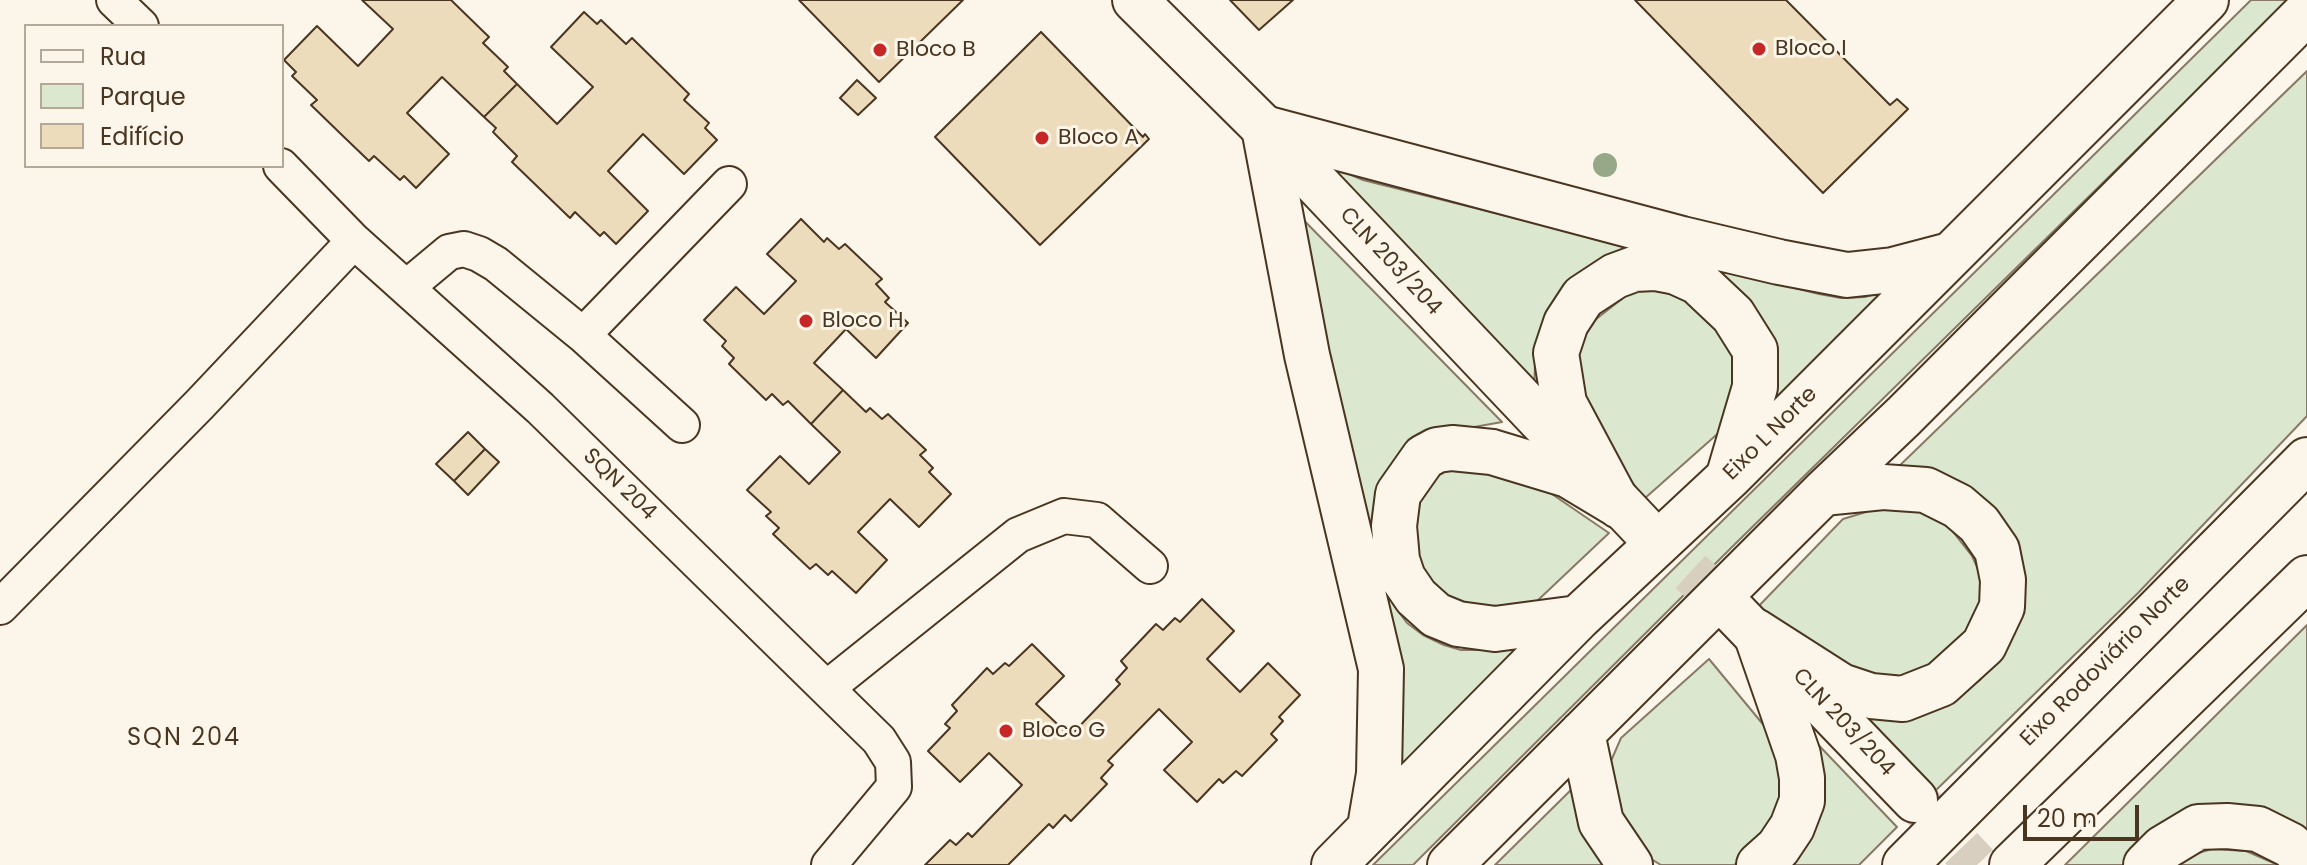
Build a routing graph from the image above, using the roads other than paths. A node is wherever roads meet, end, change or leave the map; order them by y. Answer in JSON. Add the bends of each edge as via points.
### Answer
{"nodes":[{"id":1,"x":114,"y":0,"type":"edge"},
{"id":2,"x":1135,"y":0,"type":"edge"},
{"id":3,"x":2206,"y":0,"type":"edge"},
{"id":4,"x":2307,"y":12,"type":"edge"},
{"id":5,"x":139,"y":24,"type":"edge"},
{"id":6,"x":1264,"y":128,"type":"junction"},
{"id":7,"x":283,"y":168,"type":"edge"},
{"id":8,"x":729,"y":184,"type":"dead end"},
{"id":9,"x":354,"y":241,"type":"junction"},
{"id":10,"x":1950,"y":255,"type":"junction"},
{"id":11,"x":407,"y":287,"type":"junction"},
{"id":12,"x":583,"y":335,"type":"junction"},
{"id":13,"x":682,"y":425,"type":"dead end"},
{"id":14,"x":2307,"y":460,"type":"edge"},
{"id":15,"x":1729,"y":477,"type":"junction"},
{"id":16,"x":1823,"y":493,"type":"junction"},
{"id":17,"x":1630,"y":517,"type":"junction"},
{"id":18,"x":1150,"y":566,"type":"dead end"},
{"id":19,"x":2307,"y":578,"type":"edge"},
{"id":20,"x":0,"y":607,"type":"edge"},
{"id":21,"x":1578,"y":618,"type":"junction"},
{"id":22,"x":1745,"y":622,"type":"junction"},
{"id":23,"x":827,"y":688,"type":"junction"},
{"id":24,"x":1582,"y":733,"type":"junction"},
{"id":25,"x":1915,"y":800,"type":"tunnel mouth"},
{"id":26,"x":1370,"y":827,"type":"junction"},
{"id":27,"x":2307,"y":860,"type":"edge"},
{"id":28,"x":829,"y":865,"type":"edge"},
{"id":29,"x":1334,"y":865,"type":"edge"},
{"id":30,"x":1450,"y":865,"type":"edge"},
{"id":31,"x":1630,"y":865,"type":"edge"},
{"id":32,"x":1759,"y":865,"type":"edge"},
{"id":33,"x":1905,"y":865,"type":"edge"},
{"id":34,"x":2012,"y":865,"type":"edge"},
{"id":35,"x":2146,"y":865,"type":"edge"}],
"edges":[{"from":1,"to":5,"type":"street"},
{"from":2,"to":6,"type":"main road","name":"CLN 203/204"},
{"from":3,"to":10,"type":"main road","name":"Eixo L Norte"},
{"from":4,"to":16,"type":"main road"},
{"from":6,"to":10,"type":"main road","via":[[1682,239],[1847,275]]},
{"from":6,"to":17,"type":"main road","name":"CLN 203/204"},
{"from":6,"to":26,"type":"main road","via":[[1307,355],[1381,669],[1379,774]]},
{"from":7,"to":9,"type":"street","name":"SQN 204"},
{"from":8,"to":12,"type":"street"},
{"from":9,"to":11,"type":"street","name":"SQN 204"},
{"from":9,"to":20,"type":"street"},
{"from":10,"to":15,"type":"main road","name":"Eixo L Norte"},
{"from":11,"to":12,"type":"street","via":[[449,252],[464,249],[496,264]]},
{"from":11,"to":23,"type":"street","name":"SQN 204","via":[[540,408]]},
{"from":12,"to":13,"type":"street"},
{"from":14,"to":33,"type":"main road","name":"Eixo Rodoviário Norte"},
{"from":15,"to":17,"type":"main road","via":[[1755,387],[1755,350],[1733,315],[1698,282],[1655,268],[1615,276],[1583,297],[1566,323],[1556,353],[1564,403]]},
{"from":15,"to":21,"type":"main road","name":"Eixo L Norte"},
{"from":16,"to":22,"type":"main road","via":[[1883,487],[1926,490],[1979,524],[1997,550],[2003,580],[2002,607],[1984,645],[1941,684],[1903,699],[1871,696],[1841,686]]},
{"from":16,"to":24,"type":"main road"},
{"from":17,"to":21,"type":"main road","via":[[1568,475],[1492,452],[1452,448],[1424,457],[1398,494],[1397,560],[1416,597],[1436,615],[1495,629]]},
{"from":18,"to":23,"type":"street","via":[[1097,520],[1064,516],[1018,535]]},
{"from":19,"to":34,"type":"main road"},
{"from":21,"to":26,"type":"main road","name":"Eixo L Norte"},
{"from":22,"to":25,"type":"main road","name":"CLN 203/204"},
{"from":22,"to":32,"type":"main road","via":[[1798,755],[1802,778],[1802,801],[1792,827]]},
{"from":23,"to":28,"type":"street","name":"SQN 204","via":[[879,740],[895,772],[891,794]]},
{"from":24,"to":30,"type":"main road"},
{"from":24,"to":31,"type":"main road","via":[[1601,822]]},
{"from":26,"to":29,"type":"main road","name":"Eixo L Norte"},
{"from":27,"to":35,"type":"main road","via":[[2258,829],[2227,826],[2198,827]]}]}
